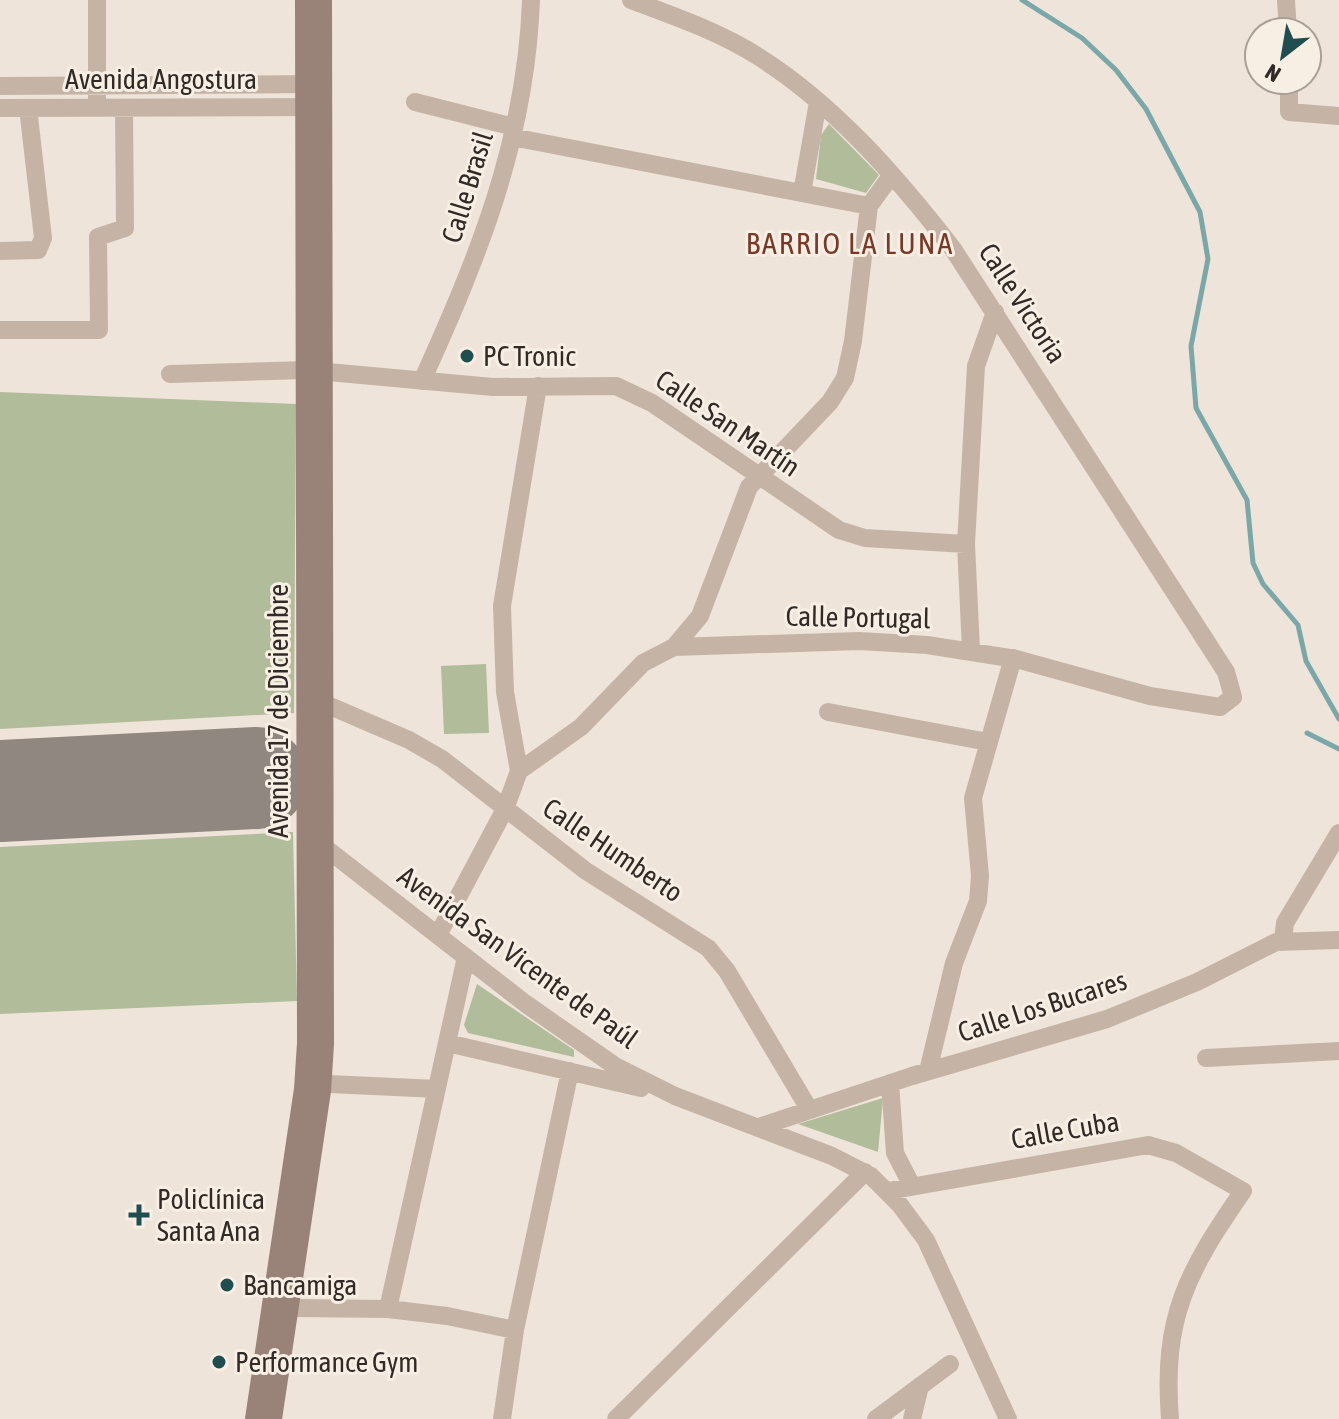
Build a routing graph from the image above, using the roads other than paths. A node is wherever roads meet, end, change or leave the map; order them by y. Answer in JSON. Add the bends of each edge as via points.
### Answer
{"nodes":[{"id":1,"x":97,"y":0,"type":"edge"},
{"id":2,"x":305,"y":0,"type":"edge"},
{"id":3,"x":322,"y":0,"type":"edge"},
{"id":4,"x":531,"y":0,"type":"edge"},
{"id":5,"x":631,"y":0,"type":"edge"},
{"id":6,"x":314,"y":84,"type":"junction"},
{"id":7,"x":97,"y":85,"type":"junction"},
{"id":8,"x":0,"y":86,"type":"edge"},
{"id":9,"x":1289,"y":96,"type":"edge"},
{"id":10,"x":415,"y":102,"type":"dead end"},
{"id":11,"x":818,"y":102,"type":"junction"},
{"id":12,"x":314,"y":107,"type":"junction"},
{"id":13,"x":0,"y":108,"type":"edge"},
{"id":14,"x":28,"y":108,"type":"junction"},
{"id":15,"x":97,"y":108,"type":"junction"},
{"id":16,"x":124,"y":108,"type":"junction"},
{"id":17,"x":1339,"y":116,"type":"edge"},
{"id":18,"x":513,"y":132,"type":"junction"},
{"id":19,"x":891,"y":176,"type":"junction"},
{"id":20,"x":802,"y":193,"type":"junction"},
{"id":21,"x":869,"y":206,"type":"junction"},
{"id":22,"x":0,"y":251,"type":"edge"},
{"id":23,"x":995,"y":312,"type":"junction"},
{"id":24,"x":0,"y":330,"type":"edge"},
{"id":25,"x":314,"y":371,"type":"junction"},
{"id":26,"x":170,"y":374,"type":"dead end"},
{"id":27,"x":422,"y":381,"type":"junction"},
{"id":28,"x":538,"y":386,"type":"junction"},
{"id":29,"x":758,"y":476,"type":"junction"},
{"id":30,"x":966,"y":544,"type":"junction"},
{"id":31,"x":674,"y":647,"type":"junction"},
{"id":32,"x":971,"y":650,"type":"junction"},
{"id":33,"x":1013,"y":658,"type":"junction"},
{"id":34,"x":1232,"y":700,"type":"joint"},
{"id":35,"x":323,"y":703,"type":"junction"},
{"id":36,"x":828,"y":712,"type":"dead end"},
{"id":37,"x":988,"y":742,"type":"junction"},
{"id":38,"x":519,"y":771,"type":"junction"},
{"id":39,"x":505,"y":809,"type":"junction"},
{"id":40,"x":1339,"y":833,"type":"edge"},
{"id":41,"x":323,"y":846,"type":"junction"},
{"id":42,"x":438,"y":935,"type":"junction"},
{"id":43,"x":1283,"y":940,"type":"junction"},
{"id":44,"x":1339,"y":940,"type":"edge"},
{"id":45,"x":466,"y":957,"type":"junction"},
{"id":46,"x":447,"y":1043,"type":"junction"},
{"id":47,"x":1339,"y":1051,"type":"edge"},
{"id":48,"x":1206,"y":1058,"type":"dead end"},
{"id":49,"x":570,"y":1071,"type":"junction"},
{"id":50,"x":928,"y":1071,"type":"junction"},
{"id":51,"x":890,"y":1083,"type":"junction"},
{"id":52,"x":313,"y":1084,"type":"junction"},
{"id":53,"x":437,"y":1089,"type":"junction"},
{"id":54,"x":675,"y":1096,"type":"junction"},
{"id":55,"x":809,"y":1109,"type":"junction"},
{"id":56,"x":759,"y":1127,"type":"junction"},
{"id":57,"x":865,"y":1172,"type":"junction"},
{"id":58,"x":912,"y":1186,"type":"junction"},
{"id":59,"x":888,"y":1191,"type":"junction"},
{"id":60,"x":289,"y":1308,"type":"junction"},
{"id":61,"x":388,"y":1309,"type":"junction"},
{"id":62,"x":515,"y":1330,"type":"junction"},
{"id":63,"x":950,"y":1364,"type":"dead end"},
{"id":64,"x":920,"y":1386,"type":"junction"},
{"id":65,"x":255,"y":1419,"type":"edge"},
{"id":66,"x":272,"y":1419,"type":"edge"},
{"id":67,"x":502,"y":1419,"type":"edge"},
{"id":68,"x":616,"y":1419,"type":"edge"},
{"id":69,"x":876,"y":1419,"type":"edge"},
{"id":70,"x":912,"y":1419,"type":"edge"},
{"id":71,"x":1008,"y":1419,"type":"edge"},
{"id":72,"x":1170,"y":1419,"type":"edge"}],
"edges":[{"from":1,"to":7,"type":"street"},
{"from":2,"to":6,"type":"street","name":"Avenida 17 de Diciembre"},
{"from":3,"to":6,"type":"street","name":"Avenida 17 de Diciembre"},
{"from":4,"to":18,"type":"street","name":"Calle Brasil"},
{"from":5,"to":11,"type":"street","name":"Calle Victoria","via":[[740,46]]},
{"from":6,"to":7,"type":"street","name":"Avenida Angostura"},
{"from":6,"to":12,"type":"street","name":"Avenida 17 de Diciembre"},
{"from":7,"to":8,"type":"street","name":"Avenida Angostura"},
{"from":7,"to":15,"type":"street"},
{"from":9,"to":17,"type":"street","via":[[1289,112]]},
{"from":10,"to":18,"type":"street"},
{"from":11,"to":19,"type":"street","name":"Calle Victoria"},
{"from":11,"to":20,"type":"street"},
{"from":12,"to":16,"type":"street","name":"Avenida Angostura"},
{"from":12,"to":25,"type":"street","name":"Avenida 17 de Diciembre"},
{"from":13,"to":14,"type":"street","name":"Avenida Angostura"},
{"from":14,"to":15,"type":"street","name":"Avenida Angostura"},
{"from":14,"to":22,"type":"street","via":[[43,238],[38,250]]},
{"from":15,"to":16,"type":"street","name":"Avenida Angostura"},
{"from":16,"to":24,"type":"street","via":[[125,228],[98,237],[99,330]]},
{"from":18,"to":20,"type":"street"},
{"from":18,"to":27,"type":"street","name":"Calle Brasil","via":[[489,227]]},
{"from":19,"to":21,"type":"street"},
{"from":19,"to":23,"type":"street","name":"Calle Victoria","via":[[953,249]]},
{"from":20,"to":21,"type":"street"},
{"from":21,"to":29,"type":"street","via":[[845,378],[830,402]]},
{"from":23,"to":30,"type":"street","via":[[976,366]]},
{"from":23,"to":34,"type":"street","name":"Calle Victoria","via":[[1226,672]]},
{"from":25,"to":26,"type":"street","name":"Calle San Martín"},
{"from":25,"to":27,"type":"street","name":"Calle San Martín"},
{"from":25,"to":35,"type":"street","name":"Avenida 17 de Diciembre"},
{"from":25,"to":52,"type":"street","name":"Avenida 17 de Diciembre"},
{"from":27,"to":28,"type":"street","name":"Calle San Martín"},
{"from":28,"to":29,"type":"street","name":"Calle San Martín","via":[[603,385],[633,392]]},
{"from":28,"to":38,"type":"street","via":[[502,606],[505,692]]},
{"from":29,"to":30,"type":"street","name":"Calle San Martín","via":[[852,535]]},
{"from":29,"to":31,"type":"street","via":[[700,616]]},
{"from":30,"to":32,"type":"street"},
{"from":31,"to":32,"type":"street","name":"Calle Portugal","via":[[859,641]]},
{"from":31,"to":38,"type":"street","name":"Calle Portugal","via":[[643,663],[581,727]]},
{"from":32,"to":33,"type":"street","name":"Calle Portugal"},
{"from":33,"to":34,"type":"street","name":"Calle Portugal","via":[[1162,698],[1214,707]]},
{"from":33,"to":37,"type":"street"},
{"from":35,"to":39,"type":"street","name":"Calle Humberto","via":[[420,746]]},
{"from":35,"to":41,"type":"street","name":"Avenida 17 de Diciembre"},
{"from":36,"to":37,"type":"street"},
{"from":37,"to":50,"type":"street","via":[[973,798],[980,888],[948,983]]},
{"from":38,"to":39,"type":"street"},
{"from":39,"to":42,"type":"street"},
{"from":39,"to":55,"type":"street","name":"Calle Humberto","via":[[598,879],[717,956]]},
{"from":40,"to":43,"type":"street","via":[[1285,923]]},
{"from":41,"to":42,"type":"street","name":"Avenida San Vicente de Paúl"},
{"from":41,"to":52,"type":"street","name":"Avenida 17 de Diciembre"},
{"from":42,"to":45,"type":"street","name":"Avenida San Vicente de Paúl"},
{"from":43,"to":44,"type":"street","name":"Calle Los Bucares"},
{"from":43,"to":50,"type":"street","name":"Calle Los Bucares","via":[[1107,1019]]},
{"from":45,"to":46,"type":"street"},
{"from":45,"to":54,"type":"street","name":"Avenida San Vicente de Paúl","via":[[583,1046]]},
{"from":46,"to":49,"type":"street"},
{"from":46,"to":53,"type":"street"},
{"from":47,"to":48,"type":"street"},
{"from":49,"to":54,"type":"street"},
{"from":49,"to":62,"type":"street"},
{"from":50,"to":51,"type":"street","name":"Calle Los Bucares"},
{"from":51,"to":55,"type":"street","name":"Calle Los Bucares"},
{"from":51,"to":58,"type":"street","via":[[895,1153]]},
{"from":52,"to":53,"type":"street"},
{"from":52,"to":60,"type":"street","name":"Avenida 17 de Diciembre"},
{"from":52,"to":65,"type":"street","name":"Avenida 17 de Diciembre"},
{"from":53,"to":61,"type":"street"},
{"from":54,"to":56,"type":"street","name":"Avenida San Vicente de Paúl"},
{"from":55,"to":56,"type":"street","name":"Calle Los Bucares"},
{"from":56,"to":57,"type":"street","name":"Avenida San Vicente de Paúl"},
{"from":57,"to":59,"type":"street","name":"Avenida San Vicente de Paúl"},
{"from":57,"to":68,"type":"street"},
{"from":58,"to":59,"type":"street","name":"Calle Cuba"},
{"from":58,"to":72,"type":"street","name":"Calle Cuba","via":[[1155,1145],[1243,1191],[1203,1248],[1181,1294],[1168,1359]]},
{"from":59,"to":71,"type":"street","name":"Avenida San Vicente de Paúl","via":[[926,1240]]},
{"from":60,"to":61,"type":"street"},
{"from":60,"to":66,"type":"street","name":"Avenida 17 de Diciembre"},
{"from":61,"to":62,"type":"street"},
{"from":62,"to":67,"type":"street"},
{"from":63,"to":64,"type":"street"},
{"from":64,"to":69,"type":"street"},
{"from":64,"to":70,"type":"street"}]}
